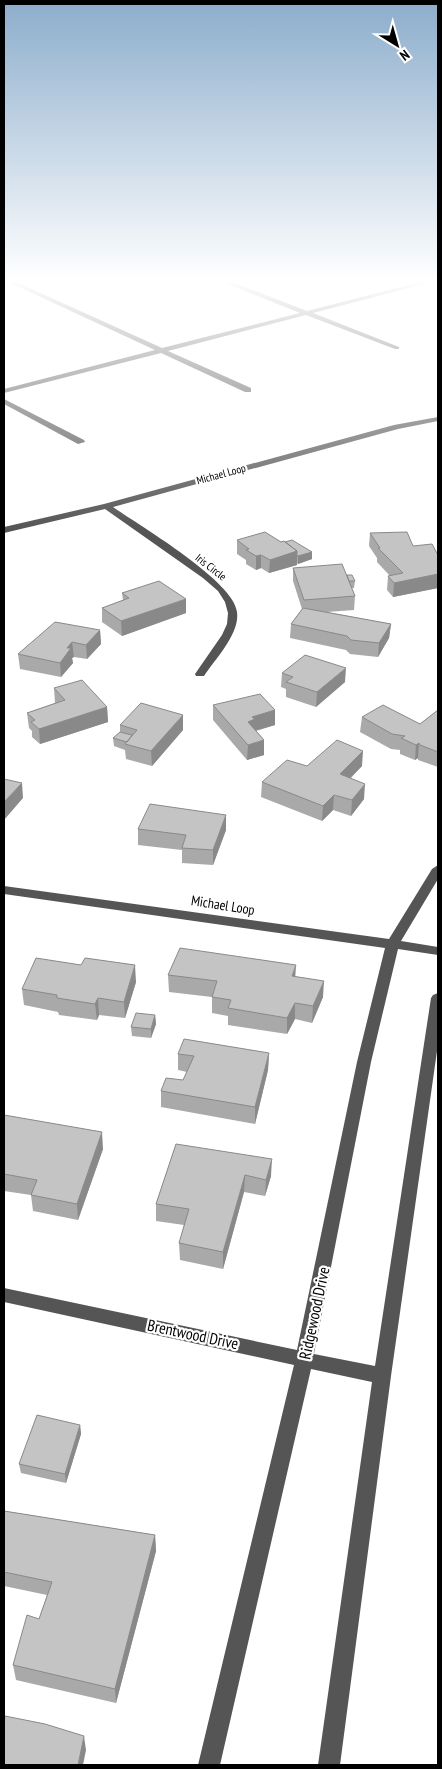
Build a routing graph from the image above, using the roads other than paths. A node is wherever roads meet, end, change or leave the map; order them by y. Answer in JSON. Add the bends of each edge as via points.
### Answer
{"nodes":[{"id":1,"x":110,"y":364,"type":"edge"},
{"id":2,"x":191,"y":364,"type":"edge"},
{"id":3,"x":248,"y":390,"type":"dead end"},
{"id":4,"x":4,"y":391,"type":"edge"},
{"id":5,"x":4,"y":401,"type":"edge"},
{"id":6,"x":438,"y":419,"type":"edge"},
{"id":7,"x":81,"y":442,"type":"dead end"},
{"id":8,"x":106,"y":506,"type":"junction"},
{"id":9,"x":4,"y":530,"type":"edge"},
{"id":10,"x":200,"y":674,"type":"dead end"},
{"id":11,"x":438,"y":869,"type":"edge"},
{"id":12,"x":4,"y":890,"type":"edge"},
{"id":13,"x":392,"y":945,"type":"junction"},
{"id":14,"x":438,"y":951,"type":"edge"},
{"id":15,"x":438,"y":998,"type":"edge"},
{"id":16,"x":4,"y":1295,"type":"edge"},
{"id":17,"x":304,"y":1359,"type":"junction"},
{"id":18,"x":382,"y":1376,"type":"junction"},
{"id":19,"x":209,"y":1765,"type":"edge"},
{"id":20,"x":329,"y":1765,"type":"edge"}],
"edges":[{"from":1,"to":4,"type":"street"},
{"from":2,"to":3,"type":"street"},
{"from":5,"to":7,"type":"street"},
{"from":6,"to":8,"type":"street","name":"Michael Loop","via":[[369,434]]},
{"from":8,"to":9,"type":"street","name":"Michael Loop"},
{"from":8,"to":10,"type":"street","name":"Iris Circle","via":[[206,576],[230,599],[234,613],[231,626]]},
{"from":11,"to":13,"type":"street","name":"Ridgewood Drive"},
{"from":12,"to":13,"type":"street","name":"Michael Loop"},
{"from":13,"to":14,"type":"street","name":"Michael Loop"},
{"from":13,"to":17,"type":"street","name":"Ridgewood Drive","via":[[364,1062]]},
{"from":15,"to":18,"type":"street"},
{"from":16,"to":17,"type":"street","name":"Brentwood Drive"},
{"from":17,"to":18,"type":"street","name":"Brentwood Drive"},
{"from":17,"to":19,"type":"street","name":"Ridgewood Drive"},
{"from":18,"to":20,"type":"street"}]}
